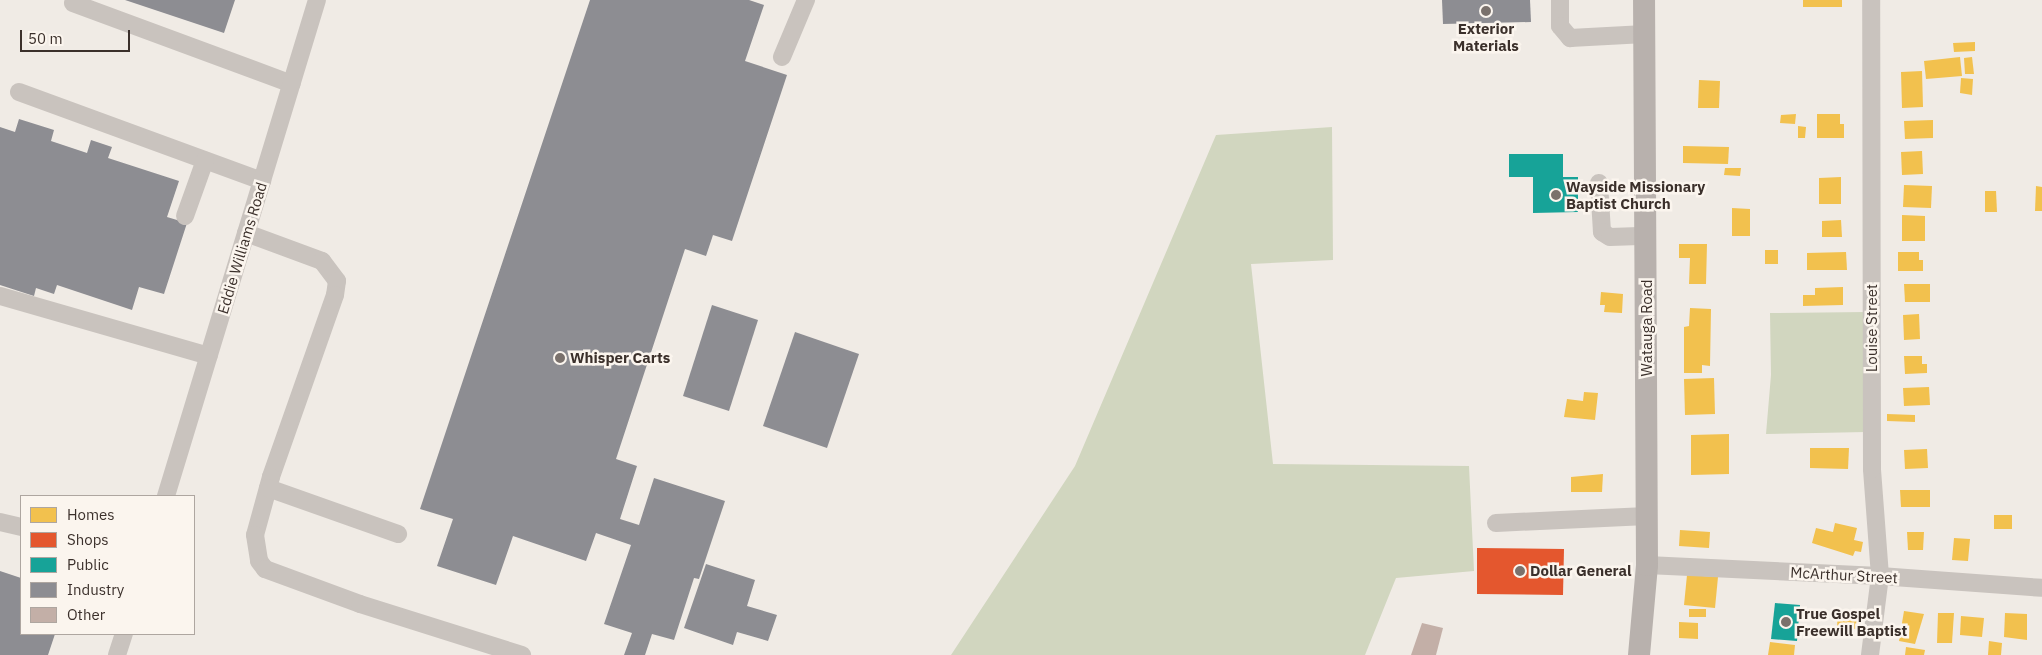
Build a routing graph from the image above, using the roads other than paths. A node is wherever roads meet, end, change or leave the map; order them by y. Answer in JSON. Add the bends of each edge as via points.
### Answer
{"nodes":[{"id":1,"x":317,"y":0,"type":"edge"},
{"id":2,"x":806,"y":0,"type":"edge"},
{"id":3,"x":1560,"y":0,"type":"edge"},
{"id":4,"x":1644,"y":0,"type":"edge"},
{"id":5,"x":1871,"y":0,"type":"edge"},
{"id":6,"x":73,"y":3,"type":"dead end"},
{"id":7,"x":1645,"y":34,"type":"junction"},
{"id":8,"x":782,"y":57,"type":"dead end"},
{"id":9,"x":292,"y":84,"type":"junction"},
{"id":10,"x":19,"y":92,"type":"dead end"},
{"id":11,"x":205,"y":160,"type":"junction"},
{"id":12,"x":262,"y":180,"type":"junction"},
{"id":13,"x":1599,"y":182,"type":"dead end"},
{"id":14,"x":186,"y":216,"type":"dead end"},
{"id":15,"x":246,"y":233,"type":"junction"},
{"id":16,"x":1647,"y":236,"type":"junction"},
{"id":17,"x":0,"y":296,"type":"edge"},
{"id":18,"x":209,"y":356,"type":"junction"},
{"id":19,"x":268,"y":488,"type":"junction"},
{"id":20,"x":166,"y":495,"type":"edge"},
{"id":21,"x":1647,"y":516,"type":"junction"},
{"id":22,"x":0,"y":522,"type":"edge"},
{"id":23,"x":1496,"y":523,"type":"dead end"},
{"id":24,"x":20,"y":528,"type":"edge"},
{"id":25,"x":398,"y":534,"type":"dead end"},
{"id":26,"x":1647,"y":565,"type":"junction"},
{"id":27,"x":1880,"y":576,"type":"junction"},
{"id":28,"x":2042,"y":588,"type":"edge"},
{"id":29,"x":124,"y":635,"type":"edge"},
{"id":30,"x":117,"y":655,"type":"edge"},
{"id":31,"x":522,"y":655,"type":"edge"},
{"id":32,"x":1639,"y":655,"type":"edge"},
{"id":33,"x":1870,"y":655,"type":"edge"}],
"edges":[{"from":1,"to":9,"type":"street","name":"Eddie Williams Road"},
{"from":2,"to":8,"type":"street"},
{"from":3,"to":7,"type":"street","via":[[1560,26],[1570,38]]},
{"from":4,"to":7,"type":"main road","name":"Watauga Road"},
{"from":5,"to":27,"type":"street","name":"Louise Street","via":[[1872,470]]},
{"from":6,"to":9,"type":"street"},
{"from":7,"to":16,"type":"main road","name":"Watauga Road"},
{"from":9,"to":12,"type":"street","name":"Eddie Williams Road"},
{"from":10,"to":11,"type":"street"},
{"from":11,"to":12,"type":"street"},
{"from":11,"to":14,"type":"street"},
{"from":12,"to":15,"type":"street","name":"Eddie Williams Road"},
{"from":13,"to":16,"type":"street","via":[[1602,232],[1610,237]]},
{"from":15,"to":18,"type":"street","name":"Eddie Williams Road"},
{"from":15,"to":19,"type":"street","via":[[322,261],[337,281],[335,295]]},
{"from":16,"to":21,"type":"main road","name":"Watauga Road"},
{"from":17,"to":18,"type":"street"},
{"from":18,"to":20,"type":"street","name":"Eddie Williams Road"},
{"from":19,"to":25,"type":"street"},
{"from":19,"to":31,"type":"street","via":[[255,535],[255,549],[265,569],[360,604]]},
{"from":21,"to":23,"type":"street"},
{"from":21,"to":26,"type":"main road","name":"Watauga Road"},
{"from":22,"to":24,"type":"street"},
{"from":26,"to":27,"type":"street","name":"McArthur Street"},
{"from":26,"to":32,"type":"main road","name":"Watauga Road"},
{"from":27,"to":28,"type":"street","name":"McArthur Street"},
{"from":27,"to":33,"type":"street","name":"Louise Street"},
{"from":29,"to":30,"type":"street"}]}
